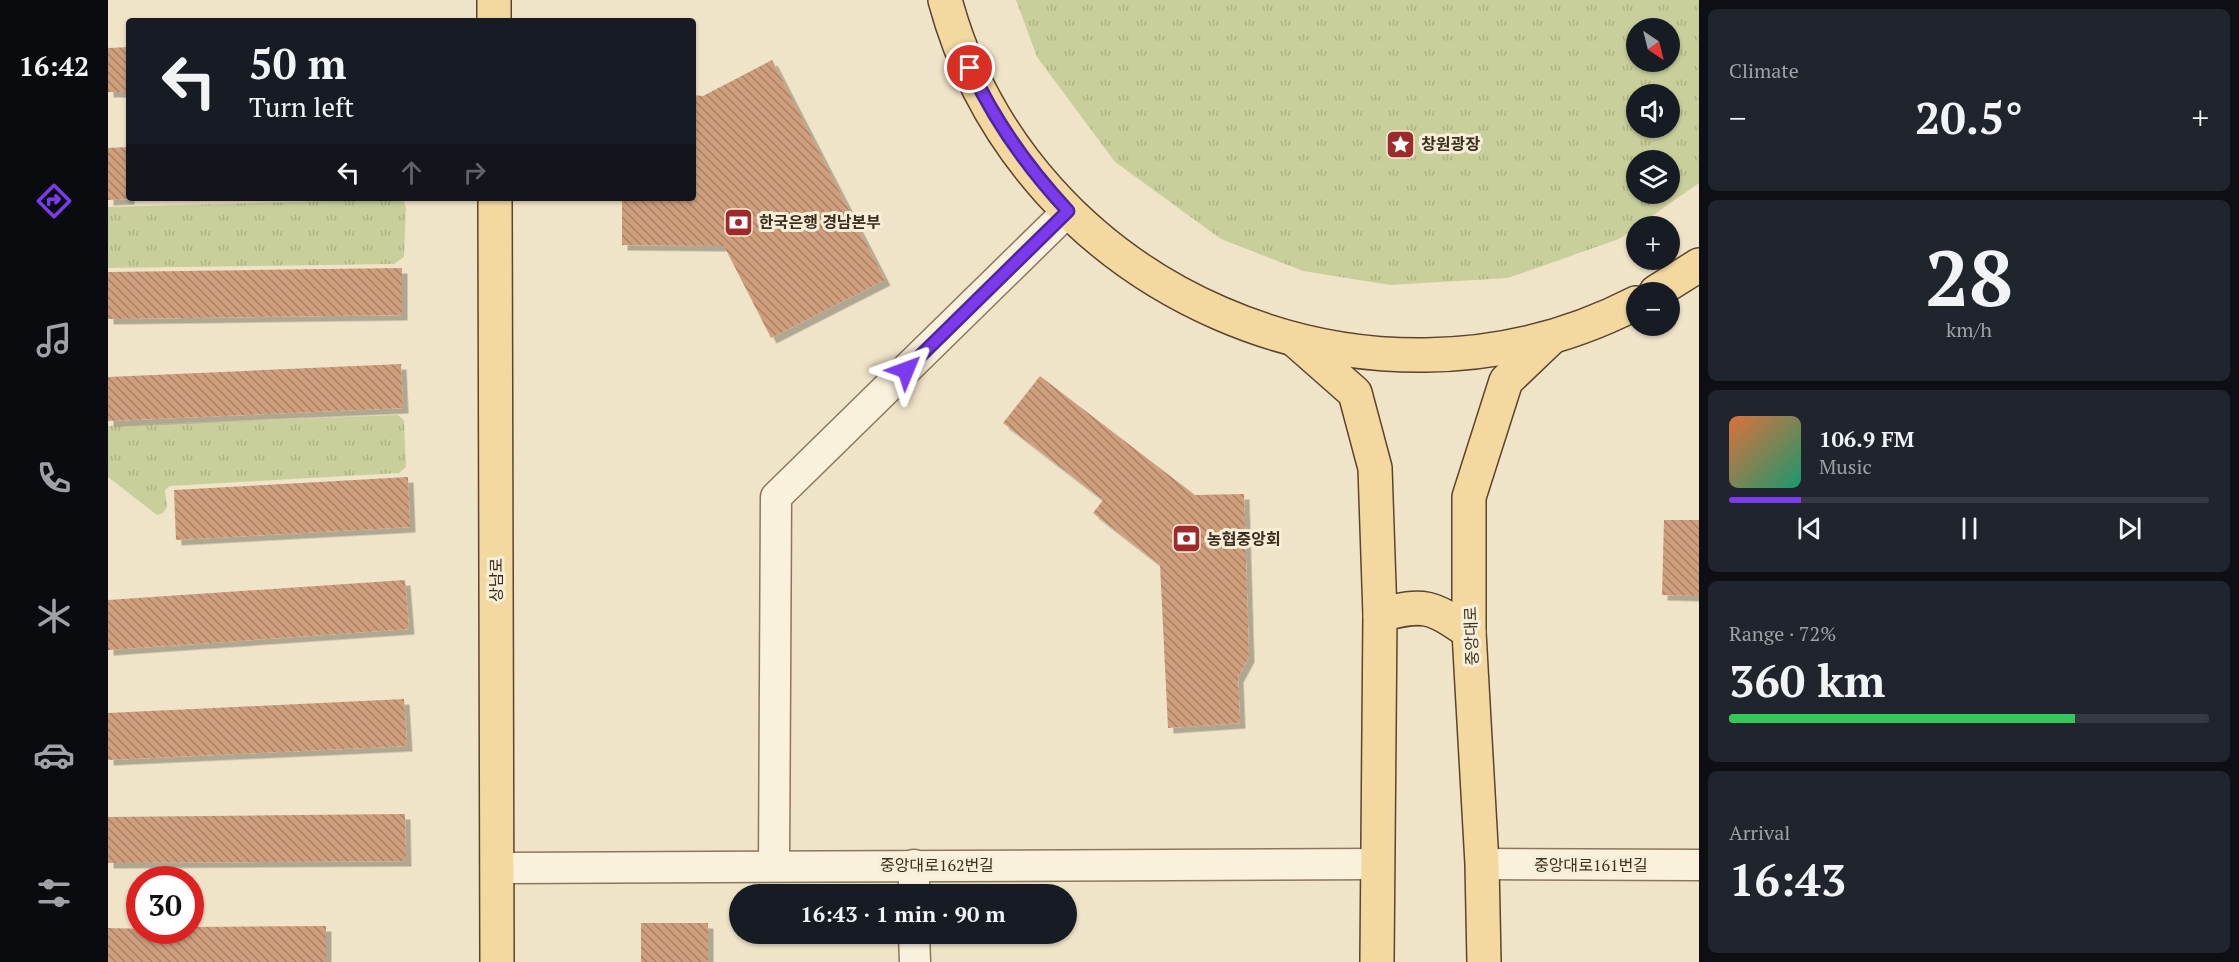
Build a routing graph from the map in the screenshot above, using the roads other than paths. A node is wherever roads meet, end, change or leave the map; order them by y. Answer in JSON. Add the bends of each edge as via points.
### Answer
{"nodes":[{"id":1,"x":494,"y":0,"type":"edge"},
{"id":2,"x":945,"y":0,"type":"edge"},
{"id":3,"x":494,"y":18,"type":"edge"},
{"id":4,"x":495,"y":201,"type":"edge"},
{"id":5,"x":1068,"y":211,"type":"junction"},
{"id":6,"x":1699,"y":265,"type":"edge"},
{"id":7,"x":1672,"y":282,"type":"edge"},
{"id":8,"x":1626,"y":308,"type":"edge"},
{"id":9,"x":1554,"y":335,"type":"junction"},
{"id":10,"x":1294,"y":340,"type":"junction"},
{"id":11,"x":1380,"y":615,"type":"junction"},
{"id":12,"x":1469,"y":632,"type":"junction"},
{"id":13,"x":1377,"y":864,"type":"junction"},
{"id":14,"x":1482,"y":864,"type":"junction"},
{"id":15,"x":1699,"y":865,"type":"edge"},
{"id":16,"x":774,"y":866,"type":"junction"},
{"id":17,"x":497,"y":868,"type":"junction"},
{"id":18,"x":914,"y":879,"type":"edge"},
{"id":19,"x":914,"y":944,"type":"edge"},
{"id":20,"x":497,"y":962,"type":"edge"},
{"id":21,"x":915,"y":962,"type":"edge"},
{"id":22,"x":1377,"y":962,"type":"edge"},
{"id":23,"x":1484,"y":962,"type":"edge"}],
"edges":[{"from":1,"to":3,"type":"main road"},
{"from":2,"to":5,"type":"main road","via":[[962,50],[997,119],[1036,175]]},
{"from":4,"to":17,"type":"main road","name":"상남로"},
{"from":5,"to":10,"type":"main road","via":[[1108,247],[1173,291],[1244,325]]},
{"from":5,"to":16,"type":"street","via":[[776,497]]},
{"from":6,"to":7,"type":"main road"},
{"from":8,"to":9,"type":"main road"},
{"from":9,"to":10,"type":"main road","via":[[1490,350],[1425,355],[1359,352]]},
{"from":9,"to":12,"type":"main road","name":"중앙대로","via":[[1506,381],[1469,497]]},
{"from":10,"to":11,"type":"main road","via":[[1355,393],[1375,468]]},
{"from":11,"to":12,"type":"main road","via":[[1425,607]]},
{"from":11,"to":13,"type":"main road"},
{"from":12,"to":14,"type":"main road","name":"중앙대로"},
{"from":13,"to":18,"type":"street","name":"중앙대로162번길"},
{"from":13,"to":22,"type":"main road"},
{"from":14,"to":15,"type":"street","name":"중앙대로161번길"},
{"from":14,"to":23,"type":"main road","name":"중앙대로"},
{"from":16,"to":17,"type":"street","name":"중앙대로162번길"},
{"from":16,"to":18,"type":"street","name":"중앙대로162번길"},
{"from":17,"to":20,"type":"main road","name":"상남로"},
{"from":19,"to":21,"type":"street"}]}
